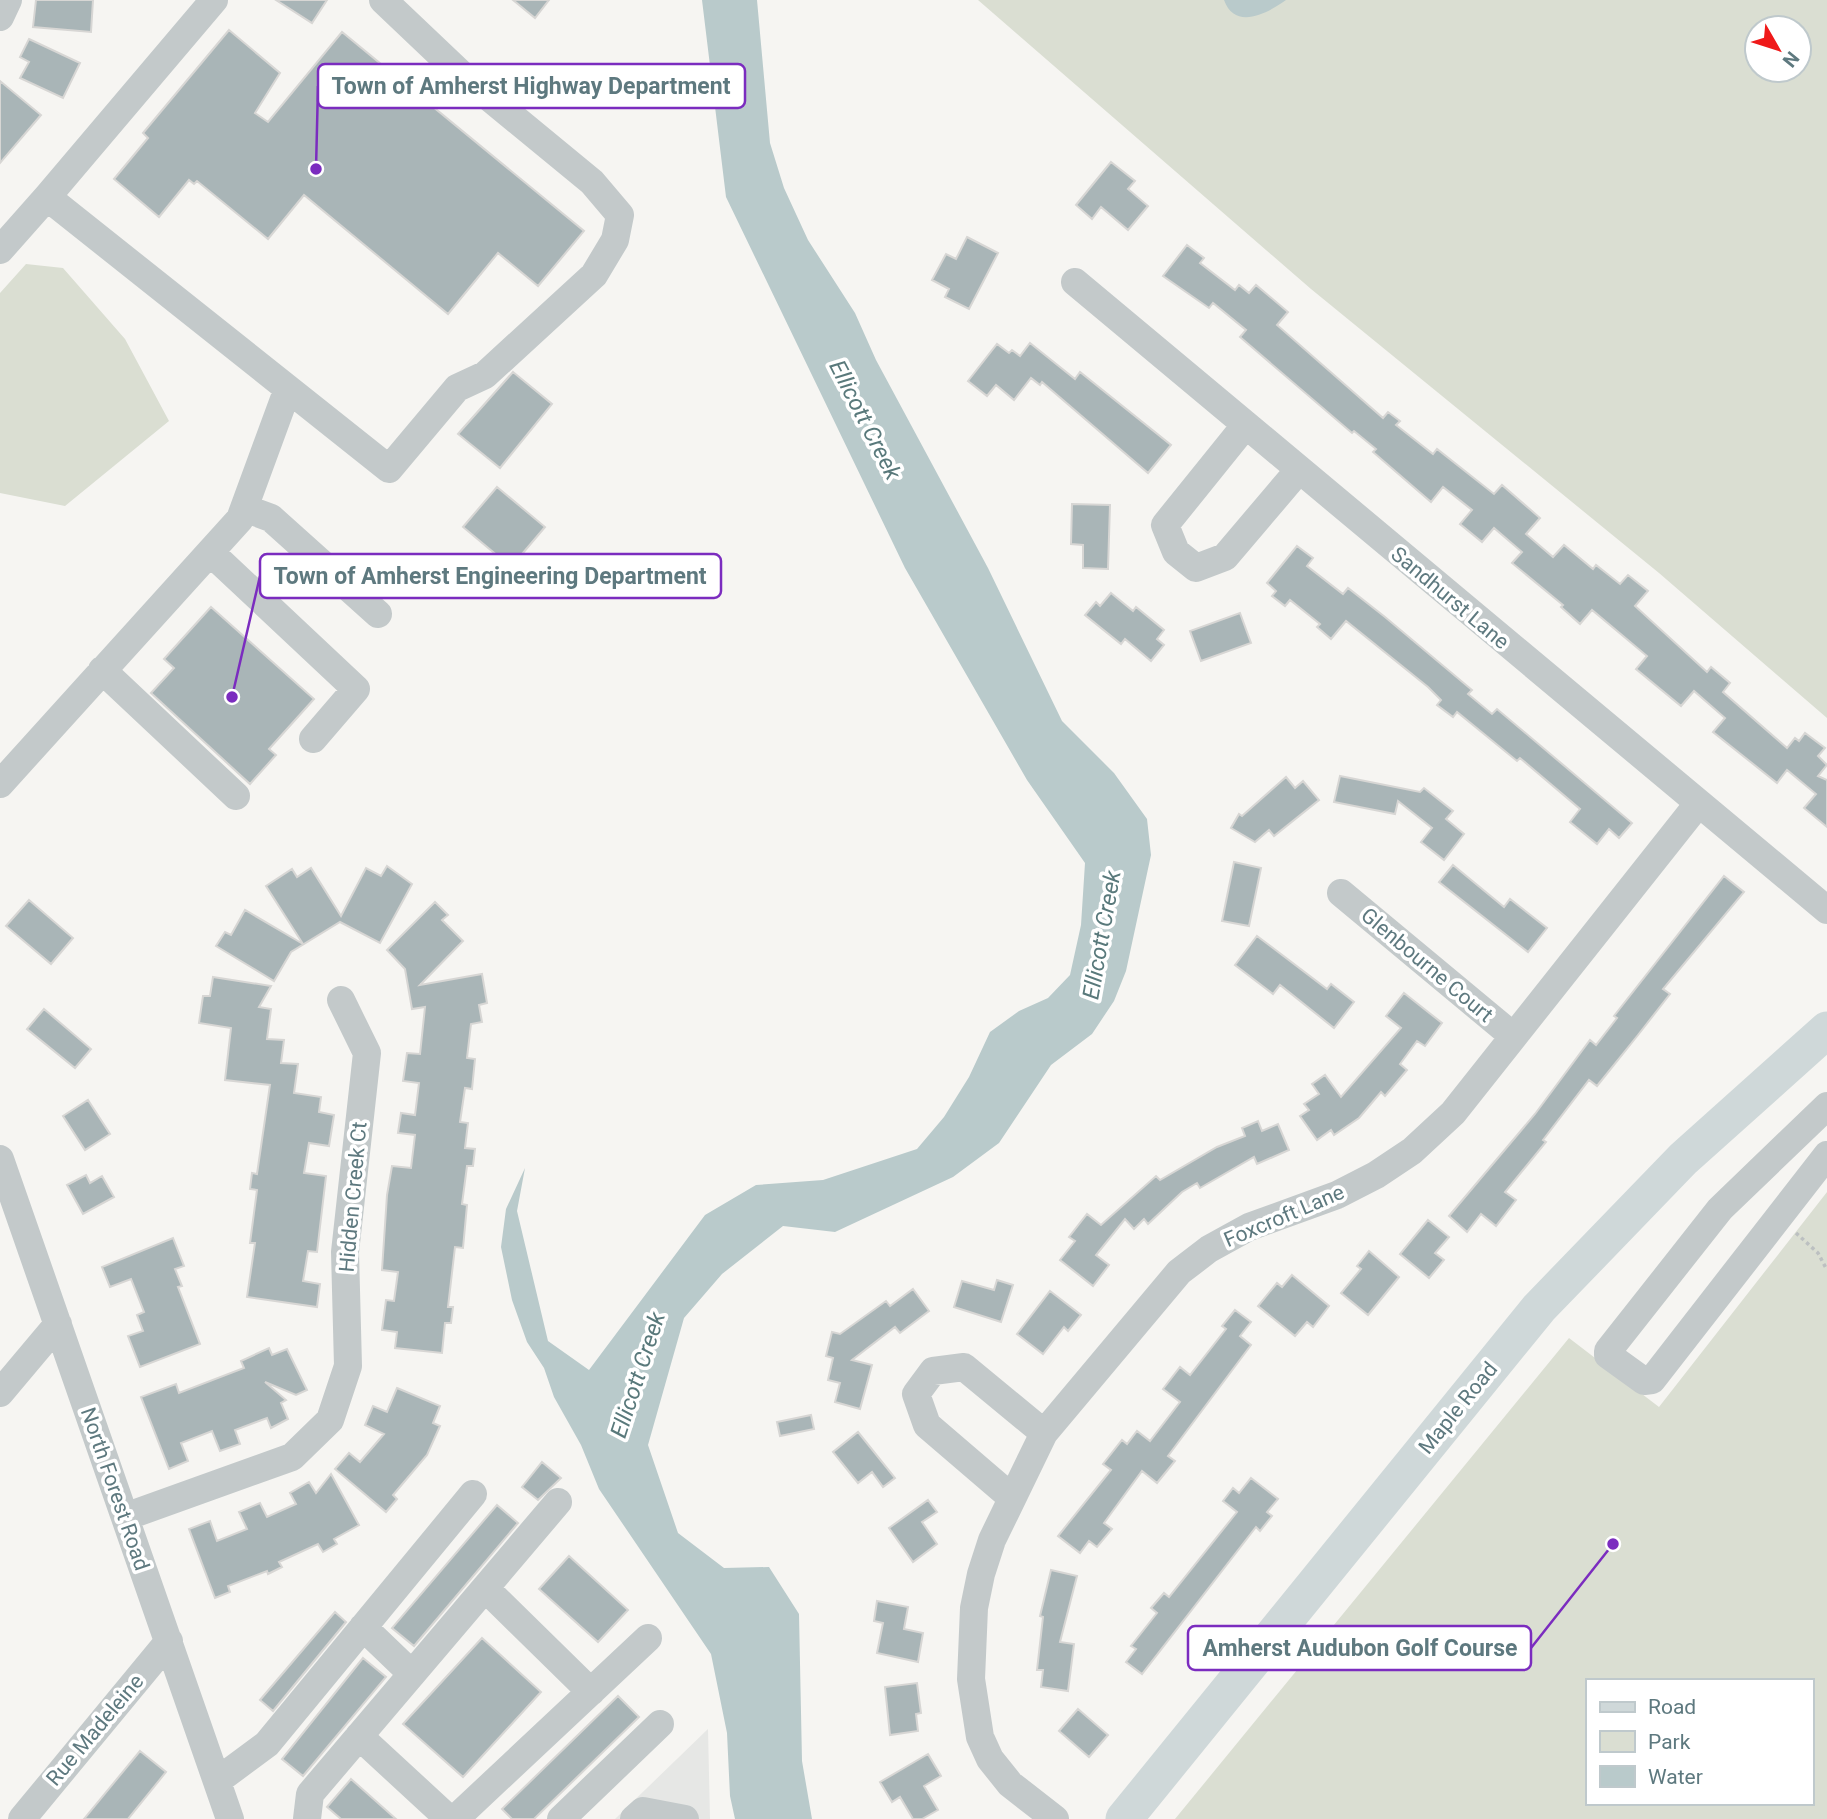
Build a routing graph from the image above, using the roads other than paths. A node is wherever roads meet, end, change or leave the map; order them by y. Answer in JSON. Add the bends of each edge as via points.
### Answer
{"nodes":[{"id":1,"x":8,"y":0,"type":"edge"},
{"id":2,"x":214,"y":0,"type":"edge"},
{"id":3,"x":383,"y":0,"type":"edge"},
{"id":4,"x":0,"y":17,"type":"edge"},
{"id":5,"x":47,"y":197,"type":"junction"},
{"id":6,"x":0,"y":250,"type":"edge"},
{"id":7,"x":1074,"y":282,"type":"dead end"},
{"id":8,"x":287,"y":391,"type":"junction"},
{"id":9,"x":1244,"y":427,"type":"junction"},
{"id":10,"x":1298,"y":471,"type":"junction"},
{"id":11,"x":244,"y":508,"type":"junction"},
{"id":12,"x":210,"y":552,"type":"junction"},
{"id":13,"x":378,"y":614,"type":"dead end"},
{"id":14,"x":103,"y":670,"type":"junction"},
{"id":15,"x":313,"y":738,"type":"dead end"},
{"id":16,"x":0,"y":784,"type":"edge"},
{"id":17,"x":236,"y":796,"type":"dead end"},
{"id":18,"x":1698,"y":804,"type":"junction"},
{"id":19,"x":1341,"y":894,"type":"dead end"},
{"id":20,"x":1827,"y":910,"type":"edge"},
{"id":21,"x":341,"y":1000,"type":"dead end"},
{"id":22,"x":1827,"y":1030,"type":"edge"},
{"id":23,"x":1513,"y":1036,"type":"junction"},
{"id":24,"x":1827,"y":1106,"type":"edge"},
{"id":25,"x":1827,"y":1155,"type":"edge"},
{"id":26,"x":0,"y":1159,"type":"edge"},
{"id":27,"x":58,"y":1324,"type":"junction"},
{"id":28,"x":0,"y":1393,"type":"edge"},
{"id":29,"x":1044,"y":1433,"type":"junction"},
{"id":30,"x":472,"y":1494,"type":"dead end"},
{"id":31,"x":1011,"y":1497,"type":"junction"},
{"id":32,"x":558,"y":1502,"type":"dead end"},
{"id":33,"x":125,"y":1517,"type":"junction"},
{"id":34,"x":485,"y":1588,"type":"junction"},
{"id":35,"x":363,"y":1627,"type":"junction"},
{"id":36,"x":648,"y":1638,"type":"dead end"},
{"id":37,"x":169,"y":1641,"type":"junction"},
{"id":38,"x":412,"y":1674,"type":"junction"},
{"id":39,"x":591,"y":1692,"type":"junction"},
{"id":40,"x":660,"y":1724,"type":"dead end"},
{"id":41,"x":359,"y":1736,"type":"junction"},
{"id":42,"x":217,"y":1781,"type":"junction"},
{"id":43,"x":462,"y":1816,"type":"edge"},
{"id":44,"x":22,"y":1819,"type":"edge"},
{"id":45,"x":230,"y":1819,"type":"edge"},
{"id":46,"x":307,"y":1819,"type":"edge"},
{"id":47,"x":561,"y":1819,"type":"edge"},
{"id":48,"x":634,"y":1819,"type":"edge"},
{"id":49,"x":685,"y":1819,"type":"edge"},
{"id":50,"x":1055,"y":1819,"type":"edge"},
{"id":51,"x":1124,"y":1819,"type":"edge"}],
"edges":[{"from":1,"to":4,"type":"street"},
{"from":2,"to":5,"type":"street"},
{"from":3,"to":8,"type":"street","via":[[463,76],[592,181],[620,215],[615,240],[594,275],[485,375],[457,388],[389,469]]},
{"from":5,"to":6,"type":"street"},
{"from":5,"to":8,"type":"street"},
{"from":7,"to":9,"type":"street","name":"Sandhurst Lane"},
{"from":8,"to":11,"type":"street"},
{"from":9,"to":10,"type":"street","name":"Sandhurst Lane"},
{"from":9,"to":10,"type":"street","via":[[1165,525],[1176,552],[1196,568],[1225,557]]},
{"from":10,"to":18,"type":"street","name":"Sandhurst Lane"},
{"from":11,"to":12,"type":"street","via":[[240,519]]},
{"from":11,"to":13,"type":"street","via":[[271,519]]},
{"from":12,"to":14,"type":"street"},
{"from":12,"to":15,"type":"street","via":[[356,689]]},
{"from":14,"to":16,"type":"street"},
{"from":14,"to":17,"type":"street"},
{"from":18,"to":20,"type":"street","name":"Sandhurst Lane"},
{"from":18,"to":23,"type":"street","name":"Foxcroft Lane"},
{"from":19,"to":23,"type":"street","name":"Glenbourne Court"},
{"from":21,"to":33,"type":"street","name":"Hidden Creek Ct","via":[[367,1053],[345,1252],[348,1366],[330,1420],[292,1457]]},
{"from":22,"to":51,"type":"main road","name":"Maple Road","via":[[1683,1159],[1539,1308]]},
{"from":23,"to":29,"type":"street","name":"Foxcroft Lane","via":[[1453,1113],[1412,1151],[1337,1195],[1249,1227],[1179,1272]]},
{"from":24,"to":25,"type":"street","via":[[1720,1209],[1608,1355],[1644,1381],[1652,1380]]},
{"from":26,"to":27,"type":"street","name":"North Forest Road"},
{"from":27,"to":28,"type":"street"},
{"from":27,"to":33,"type":"street","name":"North Forest Road"},
{"from":29,"to":31,"type":"street","name":"Foxcroft Lane"},
{"from":29,"to":31,"type":"street","via":[[964,1367],[933,1371],[916,1394],[927,1425]]},
{"from":30,"to":35,"type":"street"},
{"from":31,"to":50,"type":"street","name":"Foxcroft Lane","via":[[992,1540],[974,1608],[971,1667],[975,1714],[980,1737],[1002,1775]]},
{"from":32,"to":34,"type":"street"},
{"from":33,"to":37,"type":"street","name":"North Forest Road"},
{"from":34,"to":38,"type":"street"},
{"from":34,"to":39,"type":"street"},
{"from":35,"to":38,"type":"street"},
{"from":35,"to":42,"type":"street","via":[[267,1744]]},
{"from":36,"to":39,"type":"street"},
{"from":37,"to":42,"type":"street","name":"North Forest Road"},
{"from":37,"to":44,"type":"street","name":"Rue Madeleine"},
{"from":38,"to":41,"type":"street"},
{"from":39,"to":43,"type":"street"},
{"from":40,"to":47,"type":"street"},
{"from":41,"to":43,"type":"street"},
{"from":41,"to":46,"type":"street","via":[[310,1794]]},
{"from":42,"to":45,"type":"street","name":"North Forest Road"},
{"from":48,"to":49,"type":"street","via":[[643,1811]]}]}
